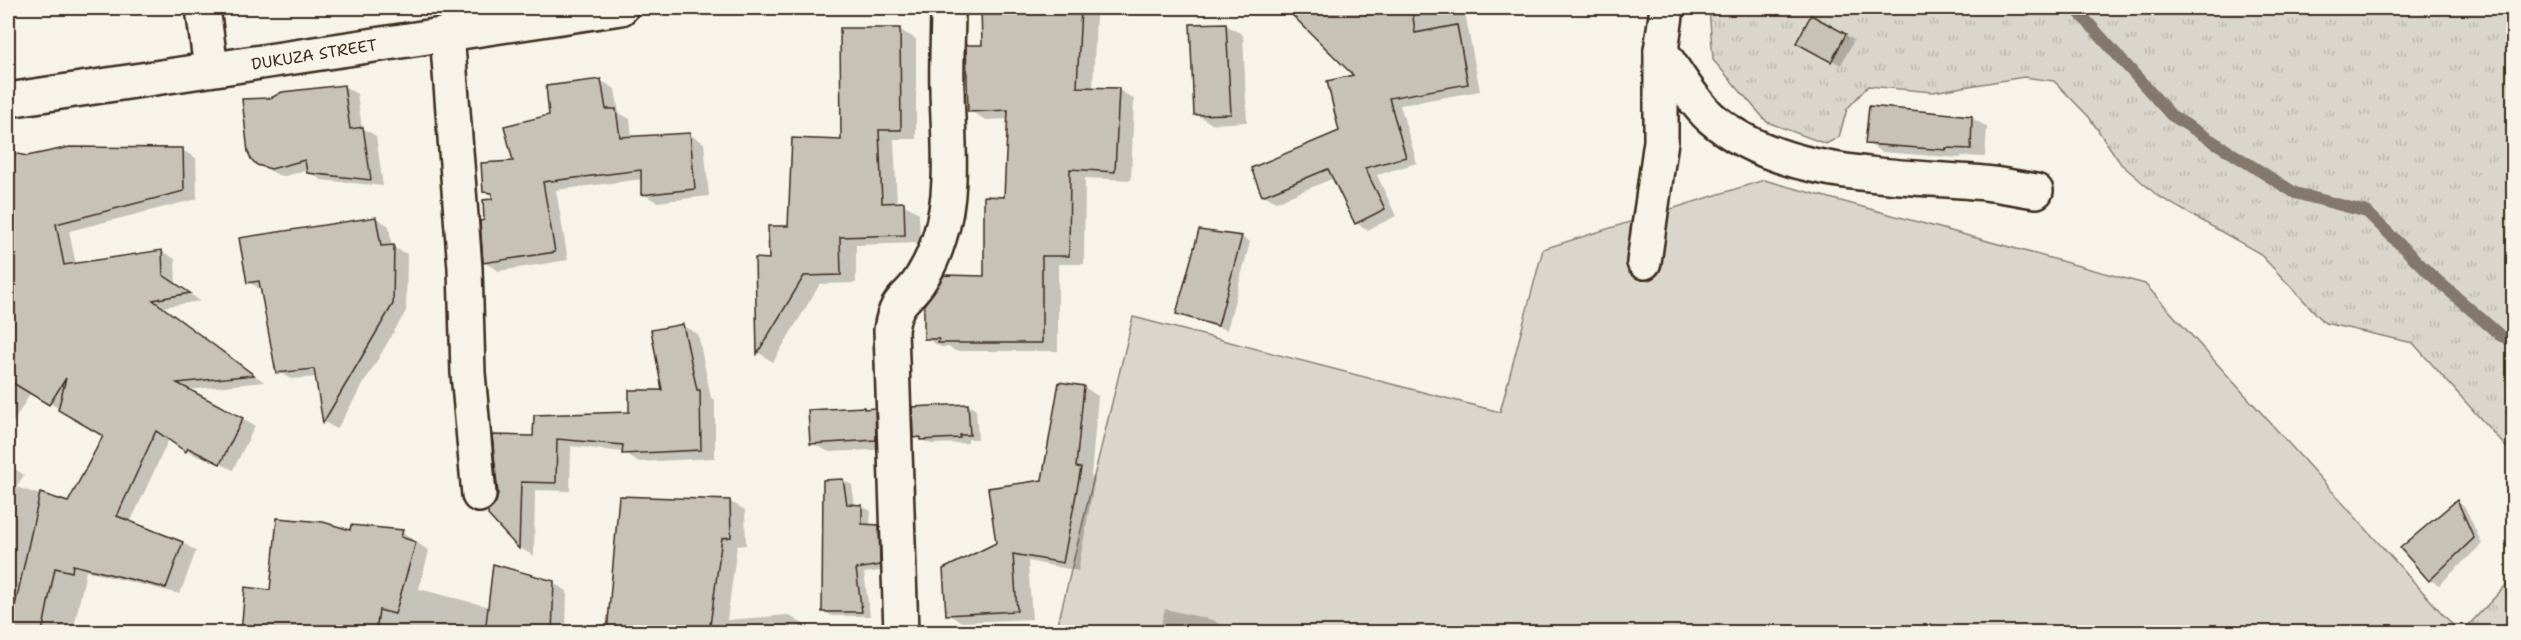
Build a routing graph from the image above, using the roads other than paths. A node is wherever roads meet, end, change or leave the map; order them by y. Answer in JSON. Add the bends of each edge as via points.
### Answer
{"nodes":[{"id":1,"x":203,"y":8,"type":"edge"},
{"id":2,"x":621,"y":8,"type":"edge"},
{"id":3,"x":948,"y":8,"type":"edge"},
{"id":4,"x":1667,"y":8,"type":"edge"},
{"id":5,"x":526,"y":14,"type":"edge"},
{"id":6,"x":447,"y":33,"type":"junction"},
{"id":7,"x":1661,"y":51,"type":"junction"},
{"id":8,"x":212,"y":69,"type":"junction"},
{"id":9,"x":8,"y":100,"type":"edge"},
{"id":10,"x":2036,"y":190,"type":"dead end"},
{"id":11,"x":1644,"y":262,"type":"dead end"},
{"id":12,"x":479,"y":495,"type":"dead end"},
{"id":13,"x":901,"y":633,"type":"edge"}],
"edges":[{"from":1,"to":8,"type":"street"},
{"from":2,"to":5,"type":"street","name":"DUKUZA STREET"},
{"from":3,"to":13,"type":"street","via":[[946,209],[939,239],[922,278],[898,305],[891,330]]},
{"from":4,"to":7,"type":"street"},
{"from":5,"to":6,"type":"street","name":"DUKUZA STREET"},
{"from":6,"to":8,"type":"street","name":"DUKUZA STREET"},
{"from":6,"to":12,"type":"street"},
{"from":7,"to":10,"type":"street","via":[[1708,115],[1736,137],[1775,155],[1886,176]]},
{"from":7,"to":11,"type":"street","via":[[1661,141]]},
{"from":8,"to":9,"type":"street","name":"DUKUZA STREET"}]}
